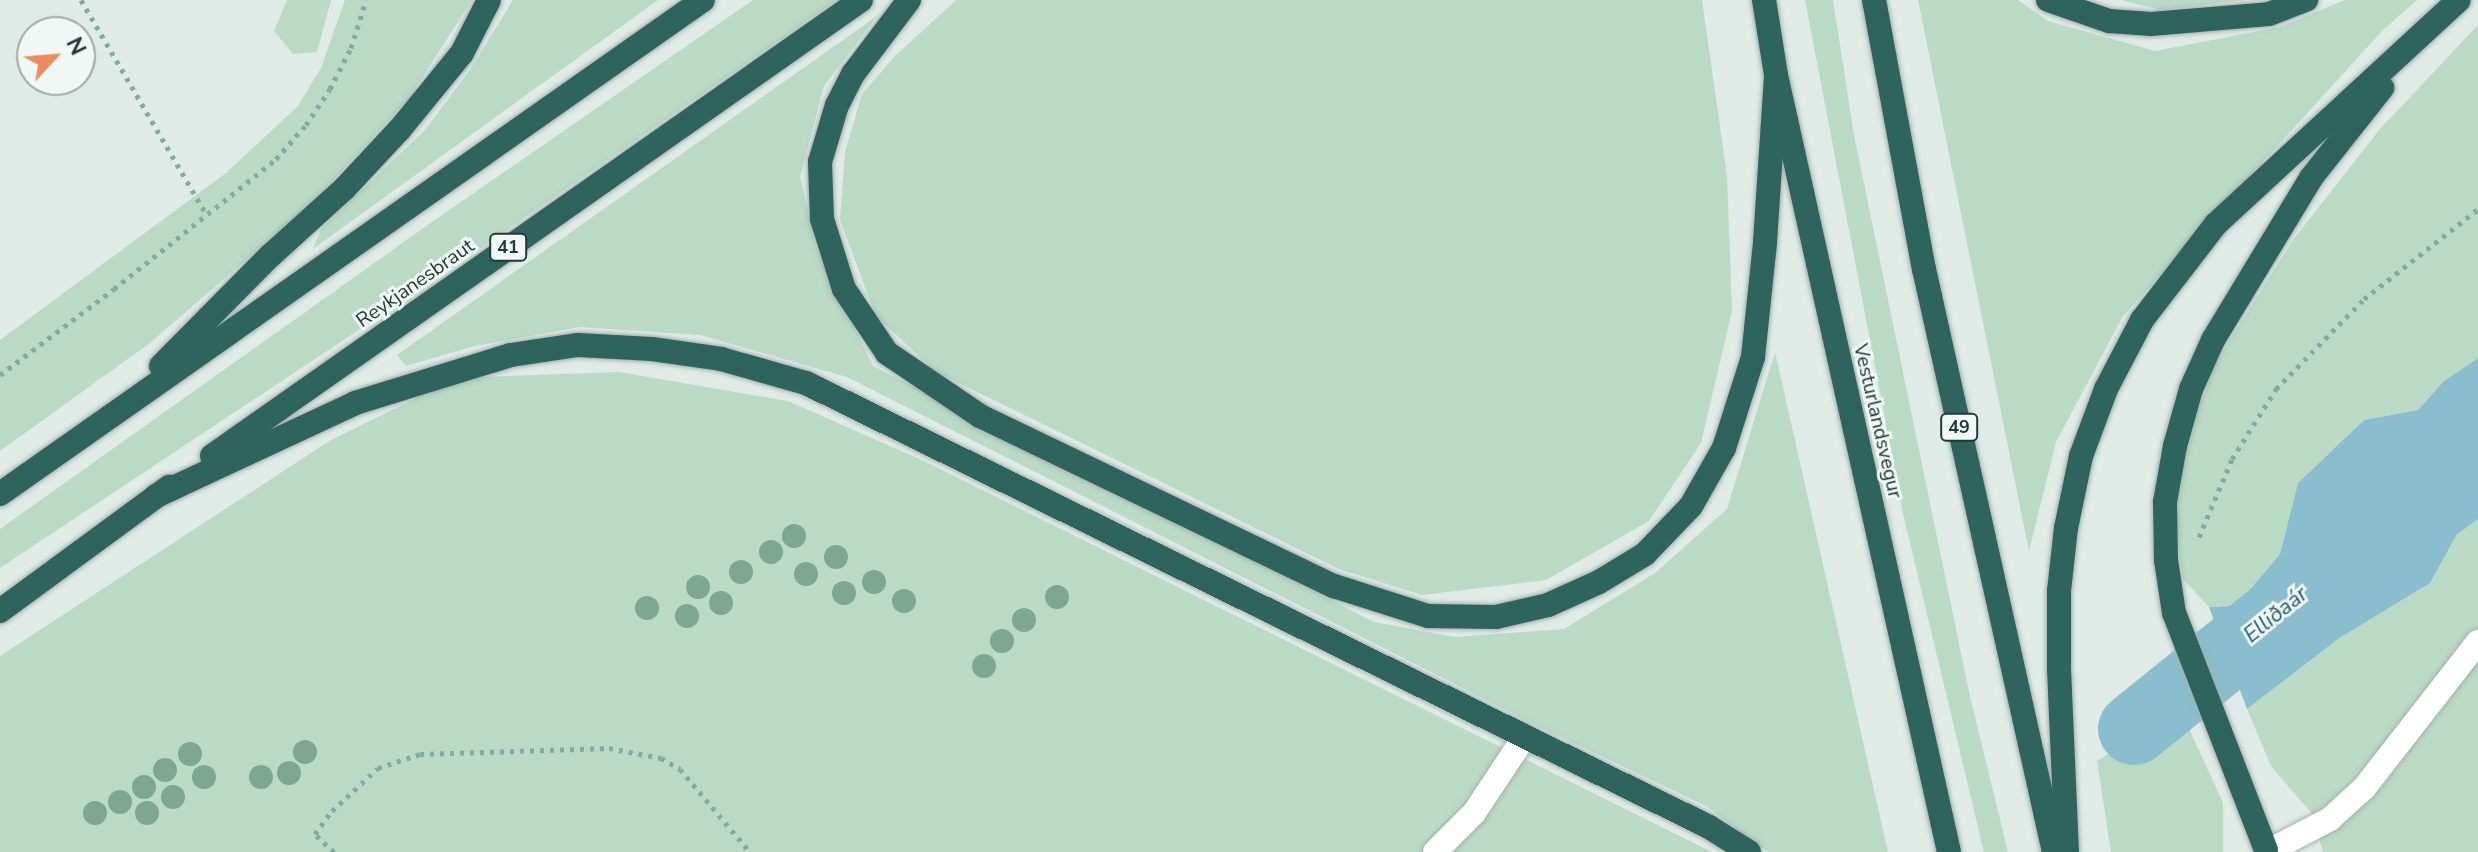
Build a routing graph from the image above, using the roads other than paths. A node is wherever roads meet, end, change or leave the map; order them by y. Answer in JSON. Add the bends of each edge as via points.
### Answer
{"nodes":[{"id":1,"x":489,"y":0,"type":"edge"},
{"id":2,"x":703,"y":0,"type":"edge"},
{"id":3,"x":861,"y":0,"type":"edge"},
{"id":4,"x":909,"y":0,"type":"edge"},
{"id":5,"x":1764,"y":0,"type":"edge"},
{"id":6,"x":1874,"y":0,"type":"edge"},
{"id":7,"x":2048,"y":0,"type":"edge"},
{"id":8,"x":2306,"y":0,"type":"edge"},
{"id":9,"x":2459,"y":0,"type":"edge"},
{"id":10,"x":2428,"y":30,"type":"junction"},
{"id":11,"x":1776,"y":75,"type":"junction"},
{"id":12,"x":115,"y":412,"type":"junction"},
{"id":13,"x":0,"y":494,"type":"edge"},
{"id":14,"x":156,"y":496,"type":"junction"},
{"id":15,"x":0,"y":611,"type":"edge"},
{"id":16,"x":2478,"y":642,"type":"edge"},
{"id":17,"x":1525,"y":736,"type":"junction"},
{"id":18,"x":2267,"y":851,"type":"edge"},
{"id":19,"x":1435,"y":852,"type":"edge"},
{"id":20,"x":1749,"y":852,"type":"edge"},
{"id":21,"x":1949,"y":852,"type":"edge"},
{"id":22,"x":2054,"y":852,"type":"edge"},
{"id":23,"x":2067,"y":852,"type":"edge"}],
"edges":[{"from":1,"to":12,"type":"highway","via":[[462,53],[400,129]]},
{"from":2,"to":12,"type":"highway"},
{"from":3,"to":14,"type":"highway","name":"Reykjanesbraut","number":"41"},
{"from":4,"to":11,"type":"highway","via":[[853,74],[837,105],[820,162],[822,219],[844,289],[887,353],[980,416],[1334,586],[1428,616],[1496,617],[1548,605],[1645,554],[1691,506],[1724,448],[1753,357]]},
{"from":5,"to":11,"type":"highway","name":"Vesturlandsvegur"},
{"from":6,"to":22,"type":"highway","number":"49","via":[[1924,269]]},
{"from":7,"to":8,"type":"highway","via":[[2109,21],[2151,24],[2269,14]]},
{"from":9,"to":10,"type":"highway"},
{"from":10,"to":18,"type":"highway","via":[[2311,178],[2213,340],[2191,389],[2175,446],[2165,502],[2174,613]]},
{"from":10,"to":23,"type":"highway","via":[[2216,224],[2142,320],[2106,389],[2081,456],[2059,591]]},
{"from":11,"to":21,"type":"highway","name":"Vesturlandsvegur"},
{"from":12,"to":13,"type":"highway"},
{"from":14,"to":15,"type":"highway","name":"Reykjanesbraut","number":"41"},
{"from":14,"to":17,"type":"highway","via":[[355,403],[511,355],[578,345],[721,359],[806,383]]},
{"from":16,"to":18,"type":"lane","via":[[2365,787],[2330,819]]},
{"from":17,"to":19,"type":"lane","via":[[1474,813]]},
{"from":17,"to":20,"type":"highway"}]}
